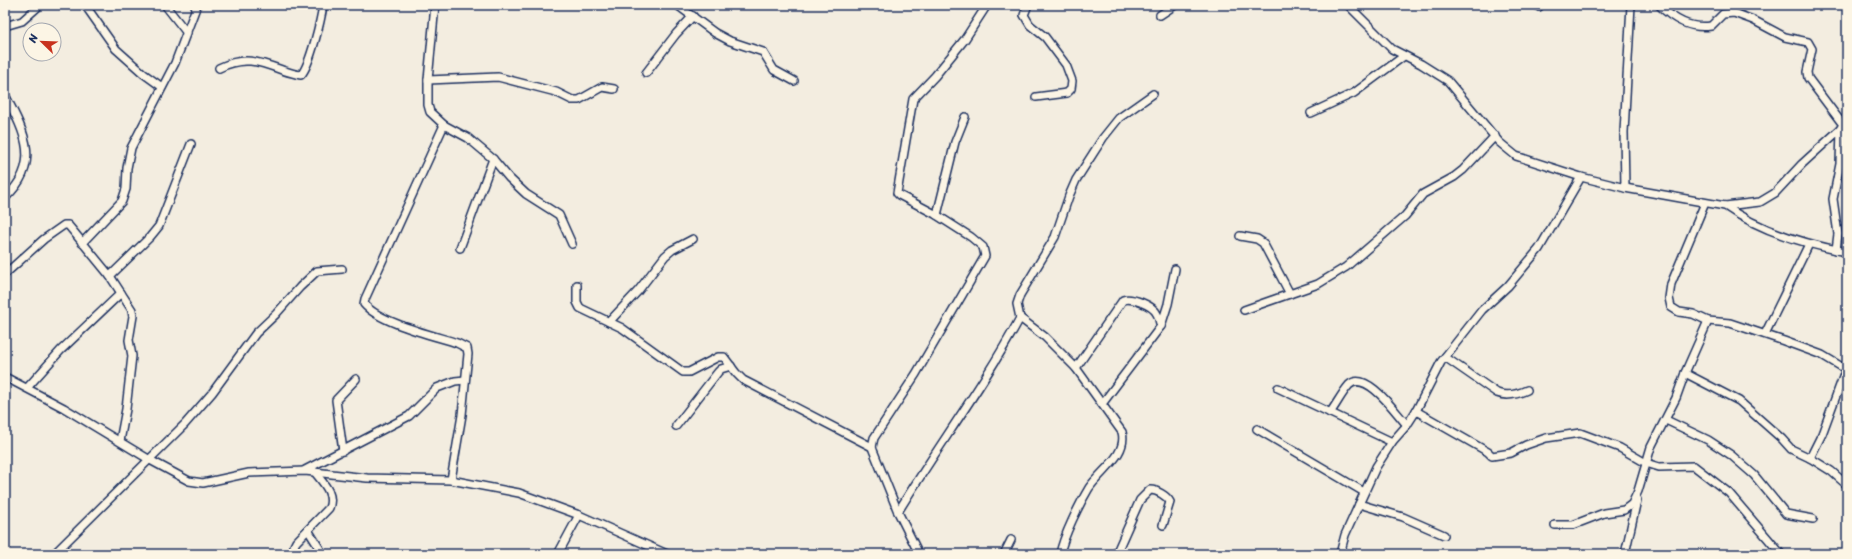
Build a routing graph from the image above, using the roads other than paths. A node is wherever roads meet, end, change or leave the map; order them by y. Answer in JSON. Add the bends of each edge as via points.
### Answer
{"nodes":[{"id":1,"x":40,"y":5,"type":"edge"},
{"id":2,"x":85,"y":5,"type":"edge"},
{"id":3,"x":166,"y":5,"type":"edge"},
{"id":4,"x":197,"y":5,"type":"edge"},
{"id":5,"x":323,"y":5,"type":"edge"},
{"id":6,"x":435,"y":5,"type":"edge"},
{"id":7,"x":676,"y":5,"type":"edge"},
{"id":8,"x":987,"y":5,"type":"edge"},
{"id":9,"x":1028,"y":5,"type":"edge"},
{"id":10,"x":1175,"y":5,"type":"edge"},
{"id":11,"x":1348,"y":5,"type":"edge"},
{"id":12,"x":1631,"y":5,"type":"edge"},
{"id":13,"x":1659,"y":5,"type":"edge"},
{"id":14,"x":1160,"y":15,"type":"dead end"},
{"id":15,"x":692,"y":16,"type":"junction"},
{"id":16,"x":5,"y":26,"type":"edge"},
{"id":17,"x":187,"y":33,"type":"junction"},
{"id":18,"x":1404,"y":56,"type":"junction"},
{"id":19,"x":219,"y":68,"type":"dead end"},
{"id":20,"x":646,"y":73,"type":"dead end"},
{"id":21,"x":428,"y":80,"type":"junction"},
{"id":22,"x":794,"y":81,"type":"dead end"},
{"id":23,"x":162,"y":87,"type":"junction"},
{"id":24,"x":614,"y":89,"type":"dead end"},
{"id":25,"x":1152,"y":94,"type":"dead end"},
{"id":26,"x":5,"y":95,"type":"edge"},
{"id":27,"x":1036,"y":97,"type":"dead end"},
{"id":28,"x":1311,"y":113,"type":"dead end"},
{"id":29,"x":965,"y":117,"type":"dead end"},
{"id":30,"x":444,"y":125,"type":"junction"},
{"id":31,"x":1844,"y":126,"type":"edge"},
{"id":32,"x":1495,"y":136,"type":"junction"},
{"id":33,"x":191,"y":144,"type":"dead end"},
{"id":34,"x":493,"y":159,"type":"junction"},
{"id":35,"x":1844,"y":165,"type":"edge"},
{"id":36,"x":1581,"y":178,"type":"junction"},
{"id":37,"x":1625,"y":188,"type":"junction"},
{"id":38,"x":5,"y":198,"type":"edge"},
{"id":39,"x":1705,"y":203,"type":"junction"},
{"id":40,"x":1725,"y":206,"type":"junction"},
{"id":41,"x":937,"y":215,"type":"junction"},
{"id":42,"x":1240,"y":236,"type":"dead end"},
{"id":43,"x":694,"y":239,"type":"dead end"},
{"id":44,"x":82,"y":243,"type":"junction"},
{"id":45,"x":572,"y":244,"type":"dead end"},
{"id":46,"x":1809,"y":244,"type":"junction"},
{"id":47,"x":460,"y":248,"type":"dead end"},
{"id":48,"x":1836,"y":250,"type":"junction"},
{"id":49,"x":1847,"y":252,"type":"edge"},
{"id":50,"x":342,"y":269,"type":"dead end"},
{"id":51,"x":1175,"y":269,"type":"dead end"},
{"id":52,"x":5,"y":274,"type":"edge"},
{"id":53,"x":110,"y":276,"type":"junction"},
{"id":54,"x":576,"y":285,"type":"dead end"},
{"id":55,"x":121,"y":293,"type":"junction"},
{"id":56,"x":1290,"y":294,"type":"junction"},
{"id":57,"x":1244,"y":310,"type":"dead end"},
{"id":58,"x":1020,"y":318,"type":"junction"},
{"id":59,"x":1708,"y":321,"type":"junction"},
{"id":60,"x":609,"y":322,"type":"junction"},
{"id":61,"x":1161,"y":326,"type":"junction"},
{"id":62,"x":1765,"y":334,"type":"junction"},
{"id":63,"x":1445,"y":356,"type":"junction"},
{"id":64,"x":731,"y":366,"type":"junction"},
{"id":65,"x":1076,"y":368,"type":"junction"},
{"id":66,"x":1847,"y":370,"type":"edge"},
{"id":67,"x":1685,"y":373,"type":"junction"},
{"id":68,"x":5,"y":377,"type":"edge"},
{"id":69,"x":356,"y":379,"type":"dead end"},
{"id":70,"x":465,"y":380,"type":"junction"},
{"id":71,"x":27,"y":388,"type":"junction"},
{"id":72,"x":1278,"y":388,"type":"dead end"},
{"id":73,"x":1528,"y":390,"type":"dead end"},
{"id":74,"x":1102,"y":404,"type":"junction"},
{"id":75,"x":1416,"y":411,"type":"junction"},
{"id":76,"x":1330,"y":413,"type":"junction"},
{"id":77,"x":1666,"y":420,"type":"junction"},
{"id":78,"x":1407,"y":425,"type":"junction"},
{"id":79,"x":676,"y":426,"type":"dead end"},
{"id":80,"x":1257,"y":429,"type":"dead end"},
{"id":81,"x":120,"y":441,"type":"junction"},
{"id":82,"x":1392,"y":442,"type":"junction"},
{"id":83,"x":872,"y":446,"type":"junction"},
{"id":84,"x":343,"y":451,"type":"junction"},
{"id":85,"x":1810,"y":458,"type":"junction"},
{"id":86,"x":150,"y":460,"type":"junction"},
{"id":87,"x":1646,"y":463,"type":"junction"},
{"id":88,"x":305,"y":471,"type":"junction"},
{"id":89,"x":314,"y":471,"type":"junction"},
{"id":90,"x":451,"y":480,"type":"junction"},
{"id":91,"x":1847,"y":485,"type":"edge"},
{"id":92,"x":1364,"y":492,"type":"junction"},
{"id":93,"x":1638,"y":492,"type":"junction"},
{"id":94,"x":1360,"y":504,"type":"junction"},
{"id":95,"x":898,"y":512,"type":"junction"},
{"id":96,"x":579,"y":515,"type":"junction"},
{"id":97,"x":1813,"y":519,"type":"dead end"},
{"id":98,"x":1163,"y":525,"type":"dead end"},
{"id":99,"x":1555,"y":525,"type":"dead end"},
{"id":100,"x":308,"y":530,"type":"junction"},
{"id":101,"x":1444,"y":535,"type":"dead end"},
{"id":102,"x":1011,"y":540,"type":"dead end"},
{"id":103,"x":56,"y":554,"type":"edge"},
{"id":104,"x":296,"y":554,"type":"edge"},
{"id":105,"x":324,"y":554,"type":"edge"},
{"id":106,"x":558,"y":554,"type":"edge"},
{"id":107,"x":667,"y":554,"type":"edge"},
{"id":108,"x":919,"y":554,"type":"edge"},
{"id":109,"x":1004,"y":554,"type":"edge"},
{"id":110,"x":1060,"y":554,"type":"edge"},
{"id":111,"x":1116,"y":554,"type":"edge"},
{"id":112,"x":1340,"y":554,"type":"edge"},
{"id":113,"x":1625,"y":554,"type":"edge"},
{"id":114,"x":1781,"y":554,"type":"edge"}],
"edges":[{"from":1,"to":16,"type":"street","via":[[22,21]]},
{"from":2,"to":23,"type":"street","via":[[116,48]]},
{"from":3,"to":17,"type":"street"},
{"from":4,"to":17,"type":"street"},
{"from":5,"to":19,"type":"street","via":[[312,48],[304,71],[300,75],[260,62],[242,60]]},
{"from":6,"to":21,"type":"street"},
{"from":7,"to":15,"type":"street"},
{"from":8,"to":41,"type":"street","via":[[961,45],[913,99],[910,110],[897,192]]},
{"from":9,"to":27,"type":"street","via":[[1024,15],[1027,22],[1050,44],[1066,65],[1072,81],[1071,89],[1067,93]]},
{"from":10,"to":14,"type":"street"},
{"from":11,"to":18,"type":"street","via":[[1392,49]]},
{"from":12,"to":37,"type":"street","via":[[1624,132]]},
{"from":13,"to":31,"type":"street","via":[[1684,24],[1711,26],[1723,14],[1730,13],[1754,20],[1785,37],[1808,42],[1812,49],[1808,78]]},
{"from":15,"to":20,"type":"street"},
{"from":15,"to":22,"type":"street","via":[[730,41],[763,52],[774,70]]},
{"from":17,"to":23,"type":"street"},
{"from":18,"to":28,"type":"street","via":[[1354,93]]},
{"from":18,"to":32,"type":"street","via":[[1448,81]]},
{"from":21,"to":24,"type":"street","via":[[498,77],[556,92],[572,100],[579,100],[602,87]]},
{"from":21,"to":30,"type":"street","via":[[430,112]]},
{"from":23,"to":44,"type":"street","via":[[132,148],[122,201]]},
{"from":25,"to":58,"type":"street","via":[[1119,118],[1076,180],[1055,238],[1020,295],[1017,304]]},
{"from":26,"to":38,"type":"street","via":[[26,136],[28,148],[24,171]]},
{"from":29,"to":41,"type":"street","via":[[955,142]]},
{"from":30,"to":34,"type":"street","via":[[468,138]]},
{"from":30,"to":70,"type":"street","via":[[364,304],[387,320],[466,348],[468,354]]},
{"from":31,"to":35,"type":"street"},
{"from":31,"to":40,"type":"street","via":[[1775,193],[1752,204]]},
{"from":32,"to":36,"type":"street","via":[[1520,158]]},
{"from":32,"to":56,"type":"street","via":[[1463,170],[1423,194],[1405,216],[1346,267],[1318,284]]},
{"from":33,"to":53,"type":"street","via":[[159,226]]},
{"from":34,"to":45,"type":"street","via":[[508,178],[526,194],[559,215]]},
{"from":34,"to":47,"type":"street"},
{"from":35,"to":48,"type":"street","via":[[1834,199],[1838,234]]},
{"from":36,"to":37,"type":"street"},
{"from":36,"to":63,"type":"street","via":[[1536,253],[1508,286],[1482,310]]},
{"from":37,"to":39,"type":"street"},
{"from":39,"to":40,"type":"street"},
{"from":39,"to":59,"type":"street","via":[[1672,284],[1669,304],[1674,309]]},
{"from":40,"to":46,"type":"street","via":[[1760,226]]},
{"from":41,"to":83,"type":"street","via":[[983,247],[985,256],[916,374],[874,438]]},
{"from":42,"to":56,"type":"street","via":[[1263,242]]},
{"from":43,"to":60,"type":"street","via":[[665,256],[638,291]]},
{"from":44,"to":52,"type":"street","via":[[68,225],[64,224]]},
{"from":44,"to":53,"type":"street"},
{"from":46,"to":48,"type":"street"},
{"from":46,"to":62,"type":"street"},
{"from":48,"to":49,"type":"street"},
{"from":50,"to":86,"type":"street","via":[[317,271],[305,281],[256,333],[212,394]]},
{"from":51,"to":61,"type":"street"},
{"from":53,"to":55,"type":"street"},
{"from":54,"to":60,"type":"street","via":[[580,308]]},
{"from":55,"to":71,"type":"street","via":[[61,350]]},
{"from":55,"to":81,"type":"street","via":[[134,316],[129,332],[132,356]]},
{"from":56,"to":57,"type":"street"},
{"from":58,"to":65,"type":"street","via":[[1045,337]]},
{"from":58,"to":95,"type":"street"},
{"from":59,"to":62,"type":"street","via":[[1730,323]]},
{"from":59,"to":67,"type":"street"},
{"from":60,"to":64,"type":"street","via":[[622,328],[683,372],[689,372],[721,356]]},
{"from":61,"to":65,"type":"street","via":[[1152,307],[1130,299],[1123,300]]},
{"from":61,"to":74,"type":"street"},
{"from":62,"to":66,"type":"street","via":[[1822,355]]},
{"from":63,"to":73,"type":"street","via":[[1497,394],[1519,394]]},
{"from":63,"to":75,"type":"street"},
{"from":64,"to":79,"type":"street","via":[[718,372]]},
{"from":64,"to":83,"type":"street","via":[[752,385]]},
{"from":65,"to":74,"type":"street"},
{"from":66,"to":85,"type":"street"},
{"from":67,"to":77,"type":"street"},
{"from":67,"to":85,"type":"street","via":[[1739,402],[1791,449]]},
{"from":68,"to":71,"type":"street"},
{"from":69,"to":84,"type":"street","via":[[336,400]]},
{"from":70,"to":84,"type":"street","via":[[438,388],[409,416]]},
{"from":70,"to":90,"type":"street","via":[[462,416]]},
{"from":71,"to":81,"type":"street"},
{"from":72,"to":76,"type":"street"},
{"from":74,"to":110,"type":"street","via":[[1122,432],[1123,444],[1089,488]]},
{"from":75,"to":78,"type":"street"},
{"from":75,"to":87,"type":"street","via":[[1492,456],[1511,453],[1526,444],[1546,438],[1580,433],[1620,448]]},
{"from":76,"to":78,"type":"street","via":[[1349,385],[1364,382],[1372,386]]},
{"from":76,"to":82,"type":"street"},
{"from":77,"to":87,"type":"street","via":[[1651,446]]},
{"from":77,"to":97,"type":"street","via":[[1708,440],[1731,455],[1754,475],[1786,514]]},
{"from":78,"to":82,"type":"street"},
{"from":80,"to":92,"type":"street"},
{"from":81,"to":86,"type":"street"},
{"from":82,"to":92,"type":"street"},
{"from":83,"to":95,"type":"street"},
{"from":84,"to":88,"type":"street"},
{"from":85,"to":91,"type":"street"},
{"from":86,"to":88,"type":"street","via":[[189,481],[203,483],[249,473]]},
{"from":86,"to":103,"type":"street"},
{"from":87,"to":93,"type":"street"},
{"from":87,"to":114,"type":"street","via":[[1663,468],[1691,466],[1703,472],[1729,494]]},
{"from":88,"to":89,"type":"street"},
{"from":89,"to":90,"type":"street","via":[[367,478]]},
{"from":89,"to":100,"type":"street","via":[[331,494],[332,501],[330,508]]},
{"from":90,"to":96,"type":"street","via":[[519,492]]},
{"from":92,"to":94,"type":"street"},
{"from":93,"to":99,"type":"street","via":[[1632,504],[1624,510],[1604,513],[1573,525]]},
{"from":93,"to":113,"type":"street"},
{"from":94,"to":101,"type":"street","via":[[1403,517]]},
{"from":94,"to":112,"type":"street","via":[[1345,535]]},
{"from":95,"to":108,"type":"street"},
{"from":96,"to":106,"type":"street"},
{"from":96,"to":107,"type":"street"},
{"from":98,"to":111,"type":"street","via":[[1170,502],[1154,490],[1150,490],[1140,500]]},
{"from":100,"to":104,"type":"street","via":[[296,542]]},
{"from":100,"to":105,"type":"street"},
{"from":102,"to":109,"type":"street"}]}
